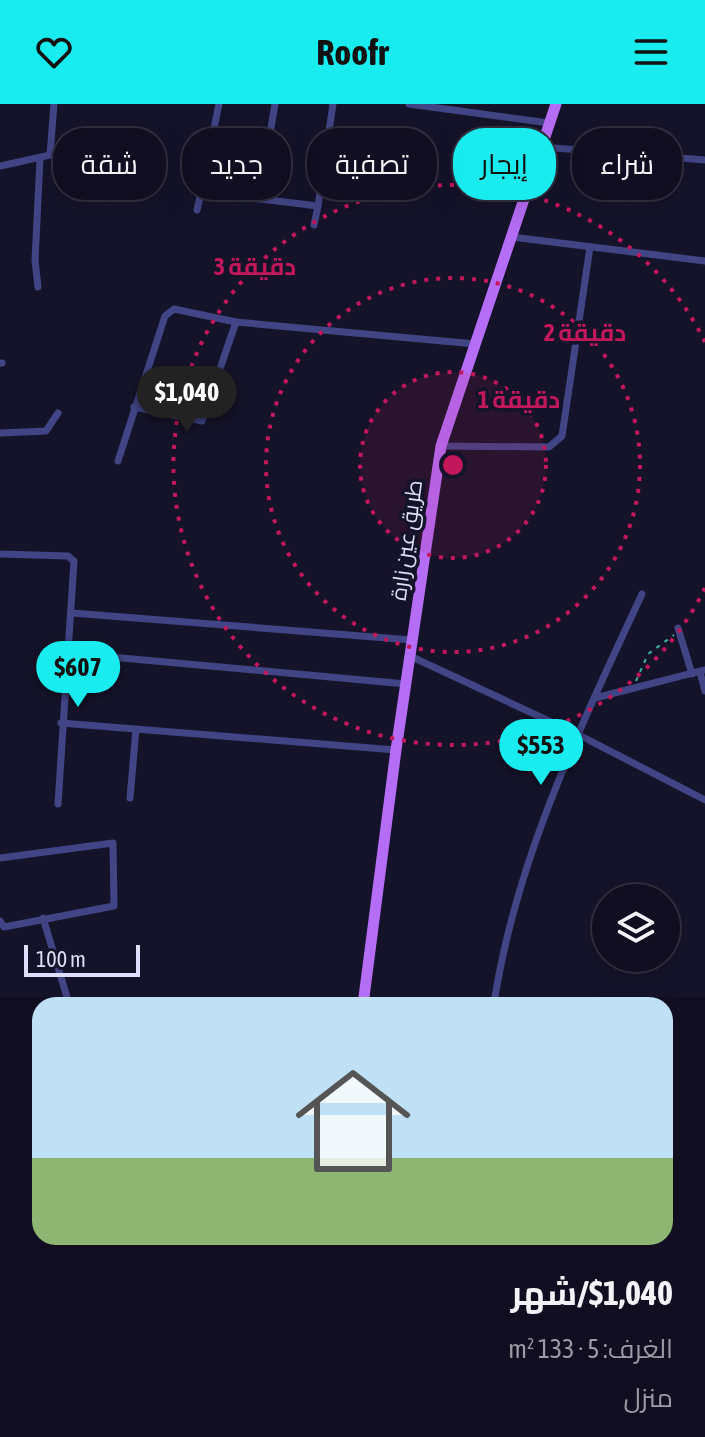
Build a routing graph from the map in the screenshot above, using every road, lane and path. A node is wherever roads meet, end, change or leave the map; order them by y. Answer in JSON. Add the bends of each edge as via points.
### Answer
{"nodes":[{"id":1,"x":54,"y":104,"type":"edge"},
{"id":2,"x":219,"y":104,"type":"edge"},
{"id":3,"x":275,"y":104,"type":"edge"},
{"id":4,"x":333,"y":104,"type":"edge"},
{"id":5,"x":409,"y":104,"type":"edge"},
{"id":6,"x":556,"y":104,"type":"edge"},
{"id":7,"x":549,"y":123,"type":"junction"},
{"id":8,"x":214,"y":128,"type":"edge"},
{"id":9,"x":271,"y":128,"type":"edge"},
{"id":10,"x":548,"y":128,"type":"edge"},
{"id":11,"x":556,"y":148,"type":"edge"},
{"id":12,"x":40,"y":159,"type":"junction"},
{"id":13,"x":705,"y":160,"type":"edge"},
{"id":14,"x":0,"y":166,"type":"edge"},
{"id":15,"x":199,"y":200,"type":"edge"},
{"id":16,"x":267,"y":200,"type":"edge"},
{"id":17,"x":524,"y":200,"type":"edge"},
{"id":18,"x":318,"y":206,"type":"junction"},
{"id":19,"x":197,"y":210,"type":"dead end"},
{"id":20,"x":314,"y":225,"type":"dead end"},
{"id":21,"x":512,"y":237,"type":"junction"},
{"id":22,"x":590,"y":247,"type":"junction"},
{"id":23,"x":705,"y":261,"type":"edge"},
{"id":24,"x":38,"y":287,"type":"dead end"},
{"id":25,"x":236,"y":322,"type":"junction"},
{"id":26,"x":475,"y":344,"type":"junction"},
{"id":27,"x":134,"y":407,"type":"junction"},
{"id":28,"x":58,"y":413,"type":"dead end"},
{"id":29,"x":0,"y":433,"type":"edge"},
{"id":30,"x":441,"y":446,"type":"junction"},
{"id":31,"x":118,"y":461,"type":"dead end"},
{"id":32,"x":0,"y":554,"type":"edge"},
{"id":33,"x":642,"y":594,"type":"dead end"},
{"id":34,"x":72,"y":613,"type":"junction"},
{"id":35,"x":679,"y":630,"type":"joint"},
{"id":36,"x":412,"y":640,"type":"junction"},
{"id":37,"x":67,"y":653,"type":"junction"},
{"id":38,"x":410,"y":656,"type":"junction"},
{"id":39,"x":699,"y":672,"type":"edge"},
{"id":40,"x":406,"y":684,"type":"junction"},
{"id":41,"x":631,"y":689,"type":"junction"},
{"id":42,"x":705,"y":691,"type":"edge"},
{"id":43,"x":595,"y":698,"type":"junction"},
{"id":44,"x":61,"y":723,"type":"junction"},
{"id":45,"x":136,"y":729,"type":"junction"},
{"id":46,"x":577,"y":734,"type":"junction"},
{"id":47,"x":396,"y":750,"type":"junction"},
{"id":48,"x":705,"y":788,"type":"edge"},
{"id":49,"x":697,"y":795,"type":"junction"},
{"id":50,"x":130,"y":798,"type":"dead end"},
{"id":51,"x":705,"y":800,"type":"edge"},
{"id":52,"x":58,"y":804,"type":"dead end"},
{"id":53,"x":0,"y":858,"type":"edge"},
{"id":54,"x":43,"y":918,"type":"junction"},
{"id":55,"x":0,"y":921,"type":"edge"},
{"id":56,"x":67,"y":997,"type":"edge"},
{"id":57,"x":364,"y":997,"type":"edge"},
{"id":58,"x":495,"y":997,"type":"edge"}],
"edges":[{"from":1,"to":12,"type":"street","via":[[53,149]]},
{"from":2,"to":8,"type":"street"},
{"from":3,"to":9,"type":"street"},
{"from":4,"to":18,"type":"street"},
{"from":5,"to":7,"type":"street"},
{"from":6,"to":7,"type":"main road","name":"طريق عين زارة"},
{"from":7,"to":10,"type":"main road","name":"طريق عين زارة"},
{"from":11,"to":13,"type":"street"},
{"from":12,"to":14,"type":"street"},
{"from":12,"to":24,"type":"street"},
{"from":15,"to":19,"type":"street"},
{"from":16,"to":18,"type":"street"},
{"from":17,"to":21,"type":"main road","name":"طريق عين زارة"},
{"from":18,"to":20,"type":"street"},
{"from":21,"to":22,"type":"street"},
{"from":21,"to":26,"type":"main road","name":"طريق عين زارة"},
{"from":22,"to":23,"type":"street"},
{"from":22,"to":30,"type":"street","via":[[562,436],[549,447]]},
{"from":25,"to":26,"type":"street"},
{"from":25,"to":27,"type":"street","via":[[169,311]]},
{"from":25,"to":27,"type":"street","via":[[202,421]]},
{"from":26,"to":30,"type":"main road","name":"طريق عين زارة"},
{"from":27,"to":31,"type":"street"},
{"from":28,"to":29,"type":"street","via":[[46,431]]},
{"from":30,"to":36,"type":"main road","name":"طريق عين زارة"},
{"from":32,"to":34,"type":"street","via":[[73,558]]},
{"from":33,"to":43,"type":"street"},
{"from":34,"to":36,"type":"street"},
{"from":34,"to":37,"type":"street"},
{"from":35,"to":39,"type":"street"},
{"from":35,"to":41,"type":"path","via":[[648,654]]},
{"from":36,"to":38,"type":"main road","name":"طريق عين زارة"},
{"from":37,"to":40,"type":"street"},
{"from":37,"to":44,"type":"street"},
{"from":38,"to":40,"type":"main road","name":"طريق عين زارة"},
{"from":38,"to":46,"type":"street"},
{"from":39,"to":41,"type":"street"},
{"from":39,"to":42,"type":"street"},
{"from":40,"to":47,"type":"main road","name":"طريق عين زارة"},
{"from":41,"to":43,"type":"street"},
{"from":43,"to":46,"type":"street"},
{"from":44,"to":45,"type":"street"},
{"from":44,"to":52,"type":"street"},
{"from":45,"to":47,"type":"street"},
{"from":45,"to":50,"type":"street"},
{"from":46,"to":49,"type":"street"},
{"from":46,"to":58,"type":"street","via":[[521,883]]},
{"from":47,"to":57,"type":"main road","name":"طريق عين زارة"},
{"from":48,"to":49,"type":"street"},
{"from":49,"to":51,"type":"street"},
{"from":53,"to":54,"type":"street","via":[[113,843],[114,906]]},
{"from":54,"to":55,"type":"street","via":[[4,927]]},
{"from":54,"to":56,"type":"street"}]}
